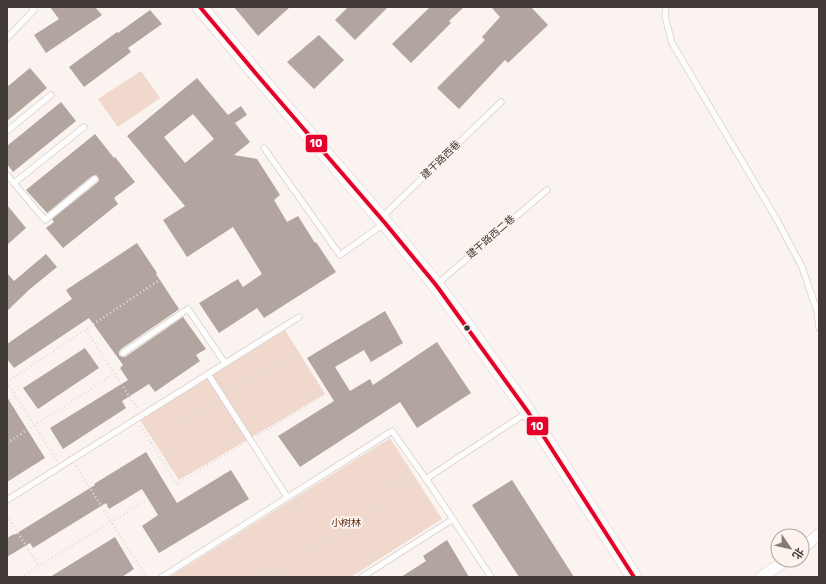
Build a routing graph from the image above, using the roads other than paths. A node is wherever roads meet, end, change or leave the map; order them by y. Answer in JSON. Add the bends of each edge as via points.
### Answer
{"nodes":[{"id":1,"x":32,"y":7,"type":"edge"},
{"id":2,"x":200,"y":7,"type":"edge"},
{"id":3,"x":666,"y":7,"type":"edge"},
{"id":4,"x":7,"y":38,"type":"edge"},
{"id":5,"x":51,"y":95,"type":"dead end"},
{"id":6,"x":501,"y":102,"type":"dead end"},
{"id":7,"x":84,"y":127,"type":"dead end"},
{"id":8,"x":7,"y":131,"type":"edge"},
{"id":9,"x":264,"y":148,"type":"dead end"},
{"id":10,"x":7,"y":175,"type":"edge"},
{"id":11,"x":95,"y":179,"type":"dead end"},
{"id":12,"x":14,"y":183,"type":"junction"},
{"id":13,"x":547,"y":190,"type":"dead end"},
{"id":14,"x":383,"y":221,"type":"junction"},
{"id":15,"x":436,"y":285,"type":"junction"},
{"id":16,"x":299,"y":317,"type":"dead end"},
{"id":17,"x":819,"y":328,"type":"edge"},
{"id":18,"x":122,"y":353,"type":"dead end"},
{"id":19,"x":225,"y":363,"type":"junction"},
{"id":20,"x":208,"y":374,"type":"junction"},
{"id":21,"x":528,"y":412,"type":"junction"},
{"id":22,"x":426,"y":479,"type":"junction"},
{"id":23,"x":287,"y":497,"type":"junction"},
{"id":24,"x":7,"y":500,"type":"edge"},
{"id":25,"x":453,"y":519,"type":"junction"},
{"id":26,"x":819,"y":534,"type":"edge"},
{"id":27,"x":810,"y":542,"type":"edge"},
{"id":28,"x":774,"y":568,"type":"edge"},
{"id":29,"x":165,"y":576,"type":"edge"},
{"id":30,"x":362,"y":577,"type":"edge"},
{"id":31,"x":491,"y":577,"type":"edge"},
{"id":32,"x":634,"y":577,"type":"edge"},
{"id":33,"x":761,"y":577,"type":"edge"}],
"edges":[{"from":1,"to":4,"type":"lane","via":[[34,10]]},
{"from":2,"to":14,"type":"main road"},
{"from":3,"to":17,"type":"lane","via":[[665,16],[672,43],[778,220],[802,268],[817,311]]},
{"from":5,"to":8,"type":"lane"},
{"from":6,"to":14,"type":"lane","name":"建干路西巷"},
{"from":7,"to":12,"type":"lane"},
{"from":9,"to":14,"type":"lane","name":"建干路西巷","via":[[340,255]]},
{"from":10,"to":12,"type":"lane"},
{"from":11,"to":12,"type":"lane","via":[[44,220]]},
{"from":13,"to":15,"type":"lane","name":"建干路西二巷"},
{"from":14,"to":15,"type":"main road"},
{"from":15,"to":21,"type":"main road"},
{"from":16,"to":19,"type":"lane"},
{"from":18,"to":19,"type":"lane","via":[[188,309]]},
{"from":19,"to":20,"type":"lane"},
{"from":20,"to":23,"type":"lane"},
{"from":20,"to":24,"type":"lane"},
{"from":21,"to":22,"type":"lane"},
{"from":21,"to":32,"type":"main road"},
{"from":22,"to":23,"type":"lane","via":[[392,431]]},
{"from":22,"to":25,"type":"lane"},
{"from":23,"to":29,"type":"lane"},
{"from":25,"to":30,"type":"lane"},
{"from":25,"to":31,"type":"lane"},
{"from":26,"to":27,"type":"street"},
{"from":28,"to":33,"type":"street"}]}
